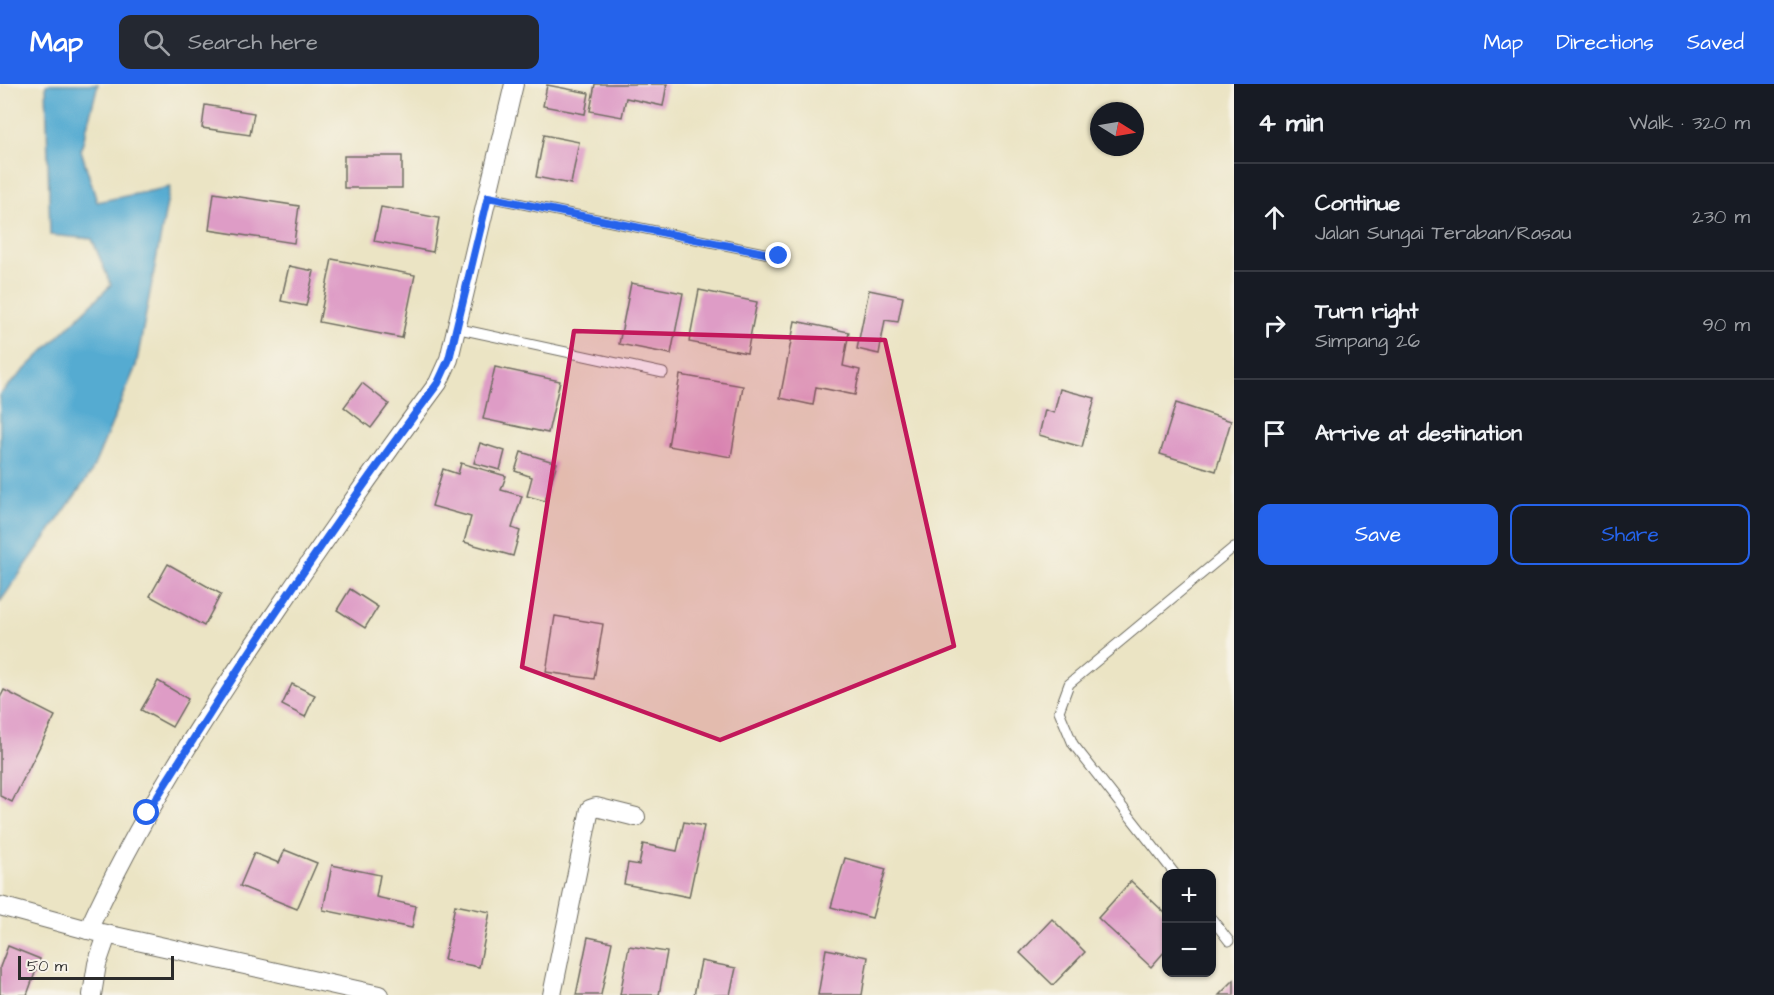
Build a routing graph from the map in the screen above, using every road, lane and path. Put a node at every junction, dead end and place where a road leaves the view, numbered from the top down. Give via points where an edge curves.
1 (514, 84) edge
2 (488, 197) junction
3 (779, 256) dead end
4 (455, 328) junction
5 (663, 373) dead end
6 (1234, 547) edge
7 (636, 817) dead end
8 (1172, 869) edge
9 (0, 906) edge
10 (1215, 923) edge
11 (88, 930) junction
12 (107, 935) junction
13 (1229, 941) dead end
14 (92, 995) edge
15 (379, 995) edge
16 (552, 995) edge

1 - 2 street
2 - 3 lane
2 - 4 street
4 - 5 lane
4 - 11 street via 449,359 438,383 223,690 147,813
6 - 8 lane via 1069,684 1059,711 1073,744
7 - 16 street via 590,809
9 - 11 street
10 - 13 lane
11 - 12 street
12 - 14 street
12 - 15 street

